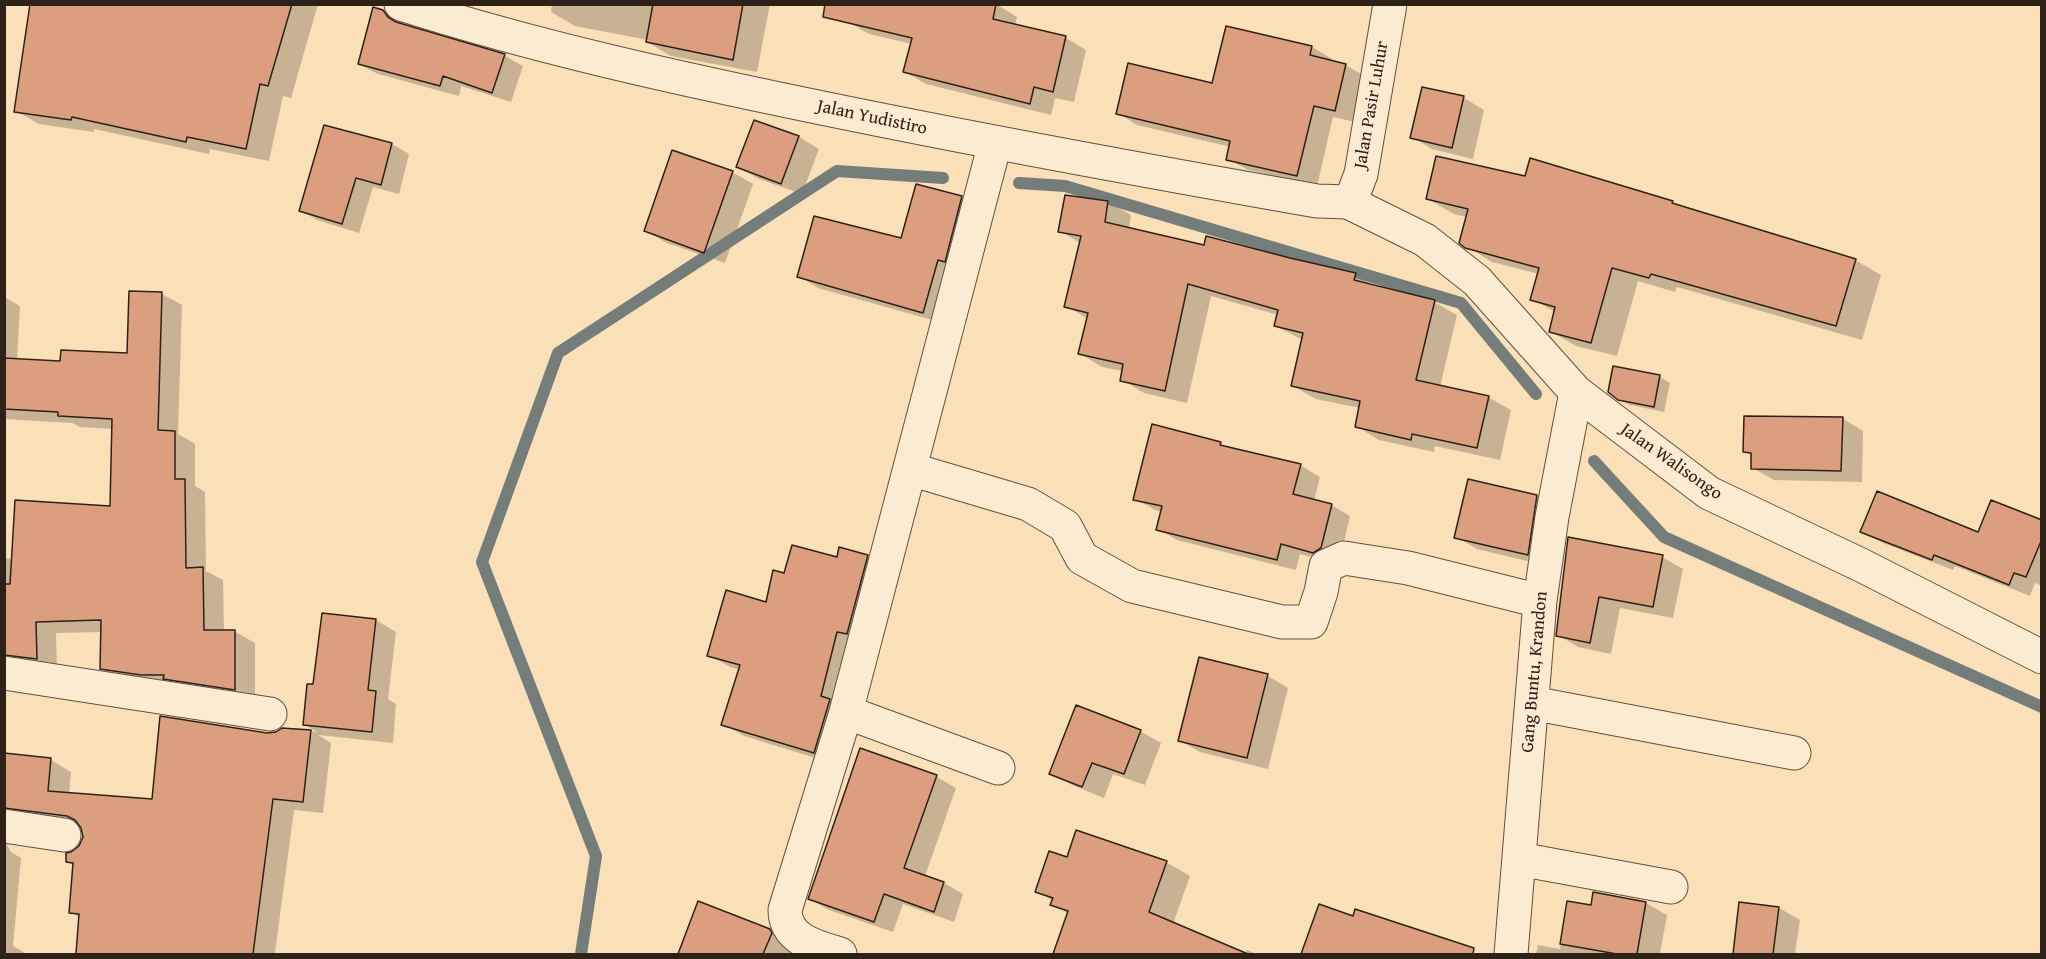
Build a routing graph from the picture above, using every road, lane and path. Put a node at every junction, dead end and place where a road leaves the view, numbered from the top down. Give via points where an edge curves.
1 (401, 4) edge
2 (1390, 4) edge
3 (995, 143) junction
4 (1348, 202) junction
5 (1576, 392) junction
6 (910, 469) junction
7 (1540, 601) junction
8 (2042, 657) edge
9 (4, 673) edge
10 (1532, 703) junction
11 (846, 712) junction
12 (270, 714) dead end
13 (1794, 753) dead end
14 (998, 768) dead end
15 (4, 826) edge
16 (64, 835) dead end
17 (1519, 859) junction
18 (1671, 887) dead end
19 (840, 954) edge
20 (1511, 954) edge

1 - 3 street, Jalan Yudistiro via 452,21 702,83
2 - 4 street, Jalan Pasir Luhur via 1361,174
3 - 4 street, Jalan Yudistiro via 1317,201
3 - 6 street
4 - 5 street, Jalan Walisongo via 1425,240 1477,281
5 - 7 street, Gang Buntu, Krandon
5 - 8 street, Jalan Walisongo via 1709,493
6 - 7 street via 1028,504 1065,526 1082,558 1132,585 1282,622 1311,622 1326,566 1344,558 1408,568
6 - 11 street
7 - 10 street, Gang Buntu, Krandon
9 - 12 street
10 - 13 street
10 - 17 street, Gang Buntu, Krandon
11 - 14 street
11 - 19 street via 785,910 787,924 796,936
15 - 16 street
17 - 18 street
17 - 20 street, Gang Buntu, Krandon

